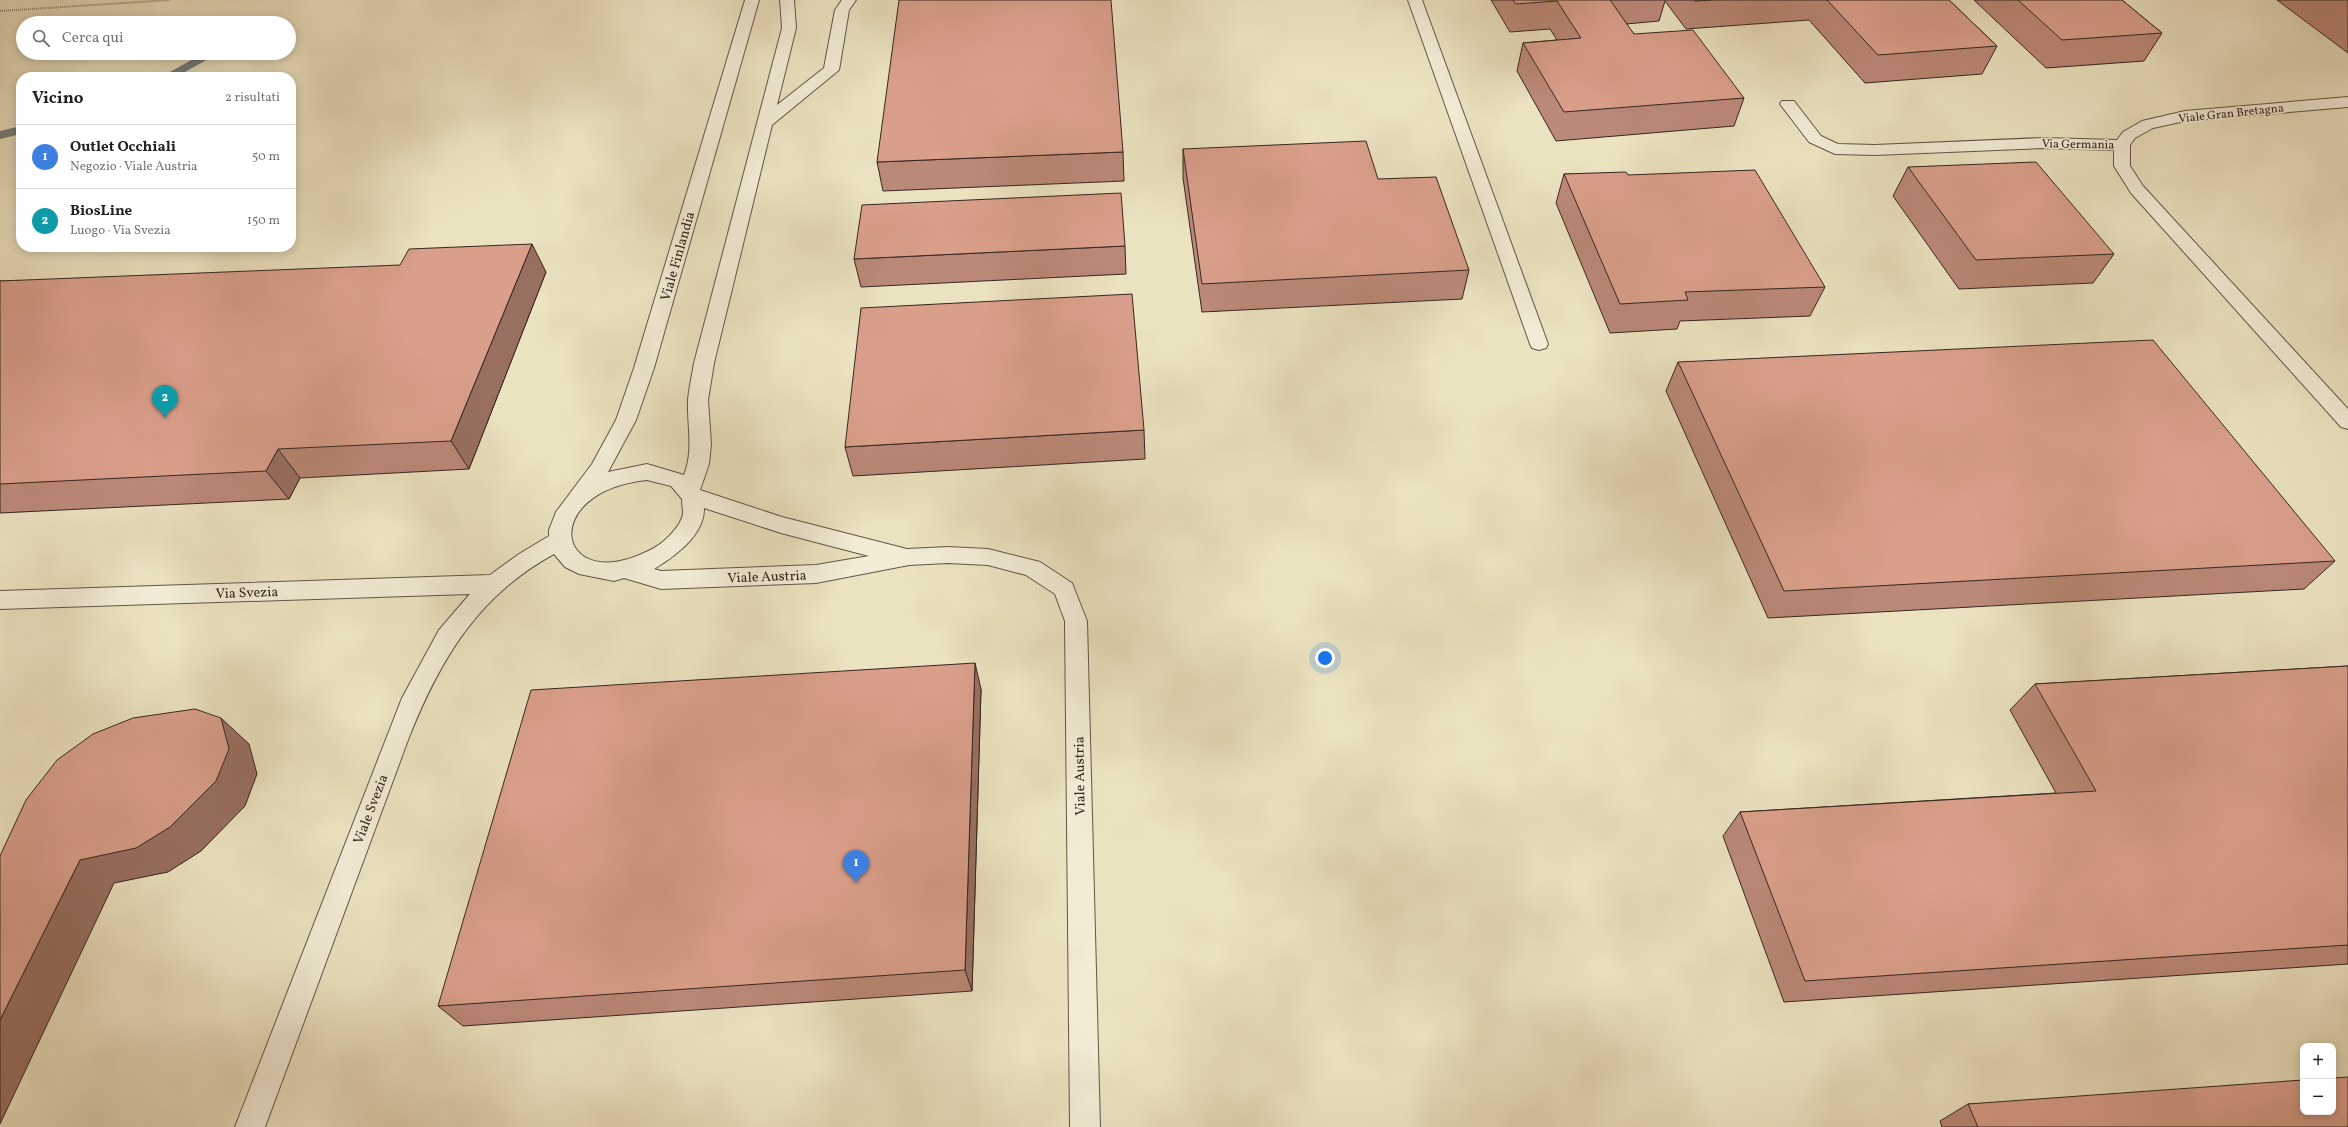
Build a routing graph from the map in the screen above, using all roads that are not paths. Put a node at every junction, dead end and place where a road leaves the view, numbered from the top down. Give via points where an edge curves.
1 (752, 0) edge
2 (787, 0) edge
3 (802, 0) edge
4 (849, 0) edge
5 (1415, 0) edge
6 (789, 28) junction
7 (2348, 102) edge
8 (1788, 104) dead end
9 (765, 123) junction
10 (2122, 145) junction
11 (1539, 344) dead end
12 (2348, 422) edge
13 (691, 493) junction
14 (576, 500) junction
15 (559, 541) junction
16 (909, 557) junction
17 (626, 570) junction
18 (494, 584) junction
19 (0, 600) edge
20 (250, 1127) edge
21 (1084, 1127) edge

1 - 14 street, Viale Finlandia via 644,368 626,420 599,468
2 - 6 street
3 - 6 street
4 - 9 street via 842,10 831,70
5 - 11 street
6 - 9 street
7 - 10 street, Viale Gran Bretagna via 2185,116 2148,124 2129,135
8 - 10 street, Via Germania via 1816,139 1835,149 1875,150 2043,143
9 - 13 street via 704,364 698,400 701,444
10 - 12 street, Via Germania via 2122,166 2136,189
13 - 14 street, Viale Finlandia via 678,481 647,472 608,479
13 - 16 street, Viale Austria via 781,525
13 - 17 street via 695,510 691,525 681,540 666,554
14 - 15 street, Viale Finlandia via 560,527
15 - 17 street via 564,552 588,569 606,572
15 - 18 street, Viale Svezia via 529,556
16 - 17 street, Viale Austria via 808,574 661,580
16 - 21 street, Viale Austria via 988,557 1032,568 1064,589 1076,621
18 - 19 street, Via Svezia
18 - 20 street, Viale Svezia via 448,636 426,670 345,872

